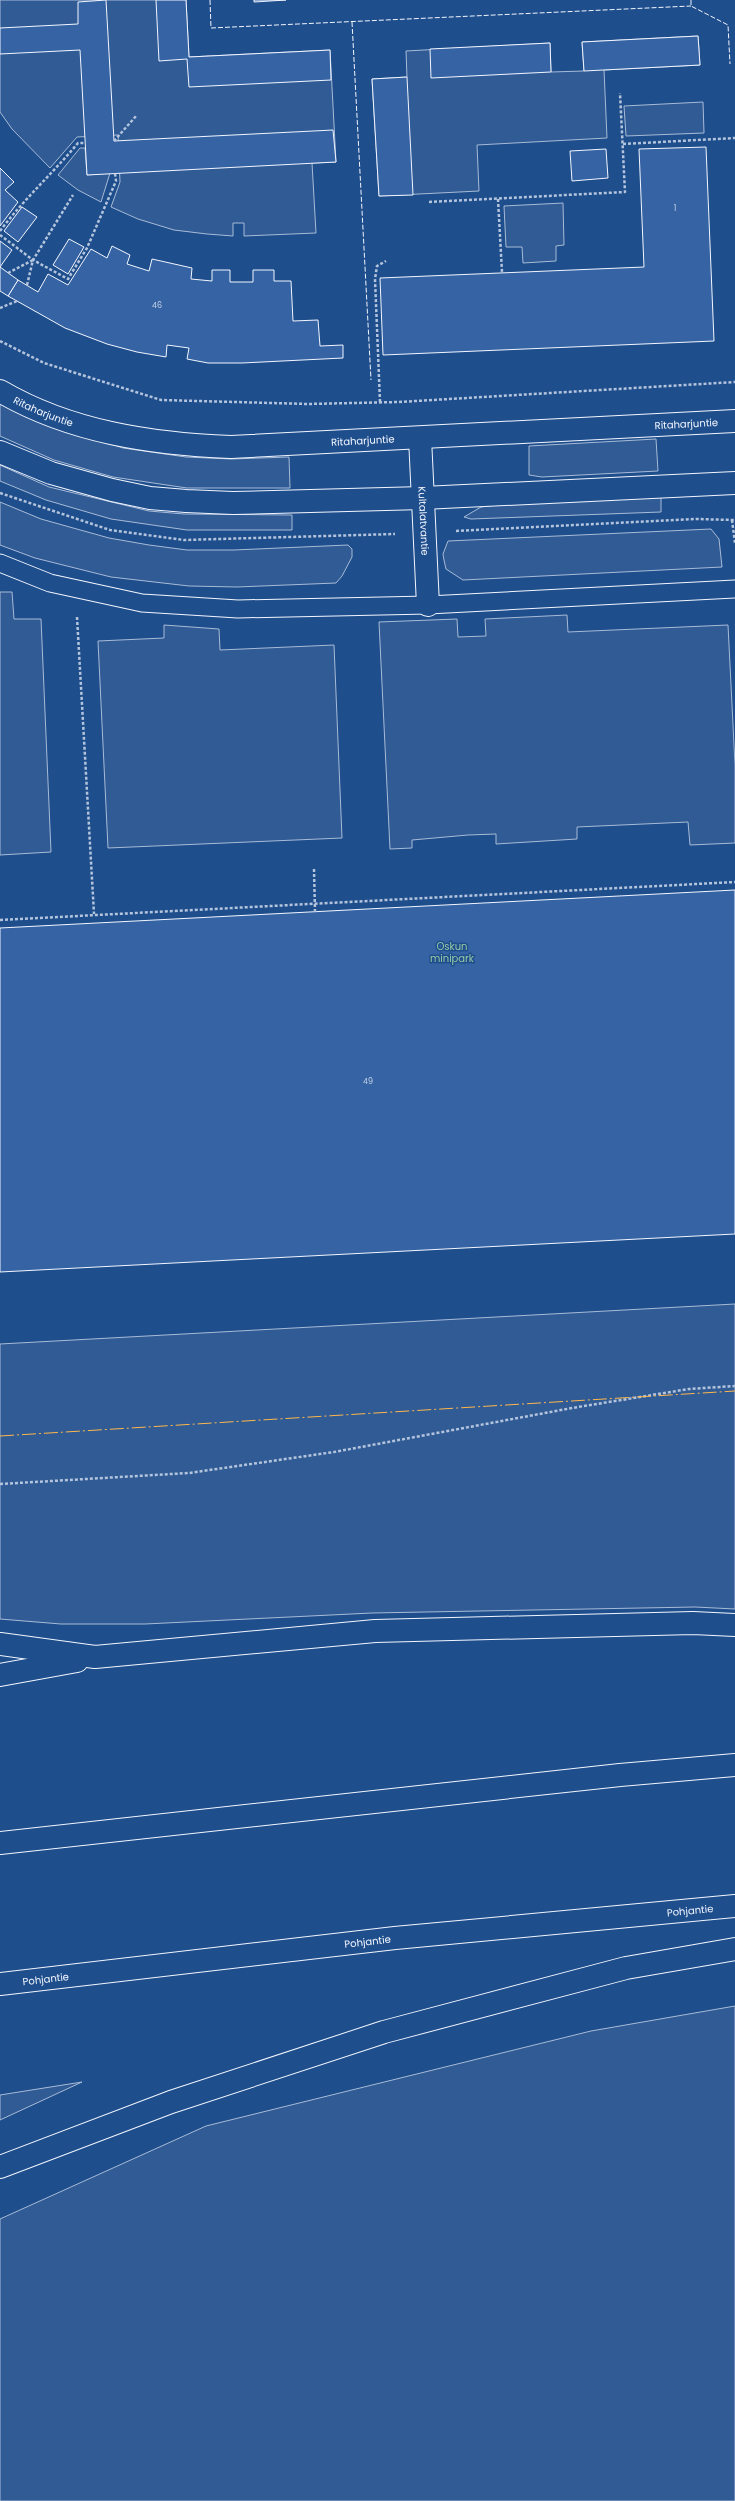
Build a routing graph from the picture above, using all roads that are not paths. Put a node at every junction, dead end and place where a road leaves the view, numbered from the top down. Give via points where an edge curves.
1 (0, 391) edge
2 (735, 421) edge
3 (420, 438) junction
4 (0, 452) edge
5 (735, 483) edge
6 (423, 498) junction
7 (0, 563) edge
8 (735, 589) edge
9 (428, 605) junction
10 (735, 1625) edge
11 (0, 1644) edge
12 (95, 1657) junction
13 (0, 1675) edge
14 (735, 1765) edge
15 (0, 1844) edge
16 (735, 1906) edge
17 (735, 1949) edge
18 (0, 1984) edge
19 (0, 2167) edge

1 - 3 main road, Ritaharjuntie via 34,408 73,422 126,438 154,442 231,447
2 - 3 main road, Ritaharjuntie
3 - 6 main road, Kultalatvantie
4 - 6 main road via 51,473 150,498 233,503
5 - 6 main road
6 - 9 main road, Kultalatvantie
7 - 9 lane via 50,583 142,603 238,608
8 - 9 lane
10 - 12 main road via 694,1623 375,1631
11 - 12 main road
12 - 13 main road
14 - 15 main road via 620,1775
16 - 18 main road, Pohjantie via 395,1938
17 - 19 main road via 626,1968 384,2032 172,2102

